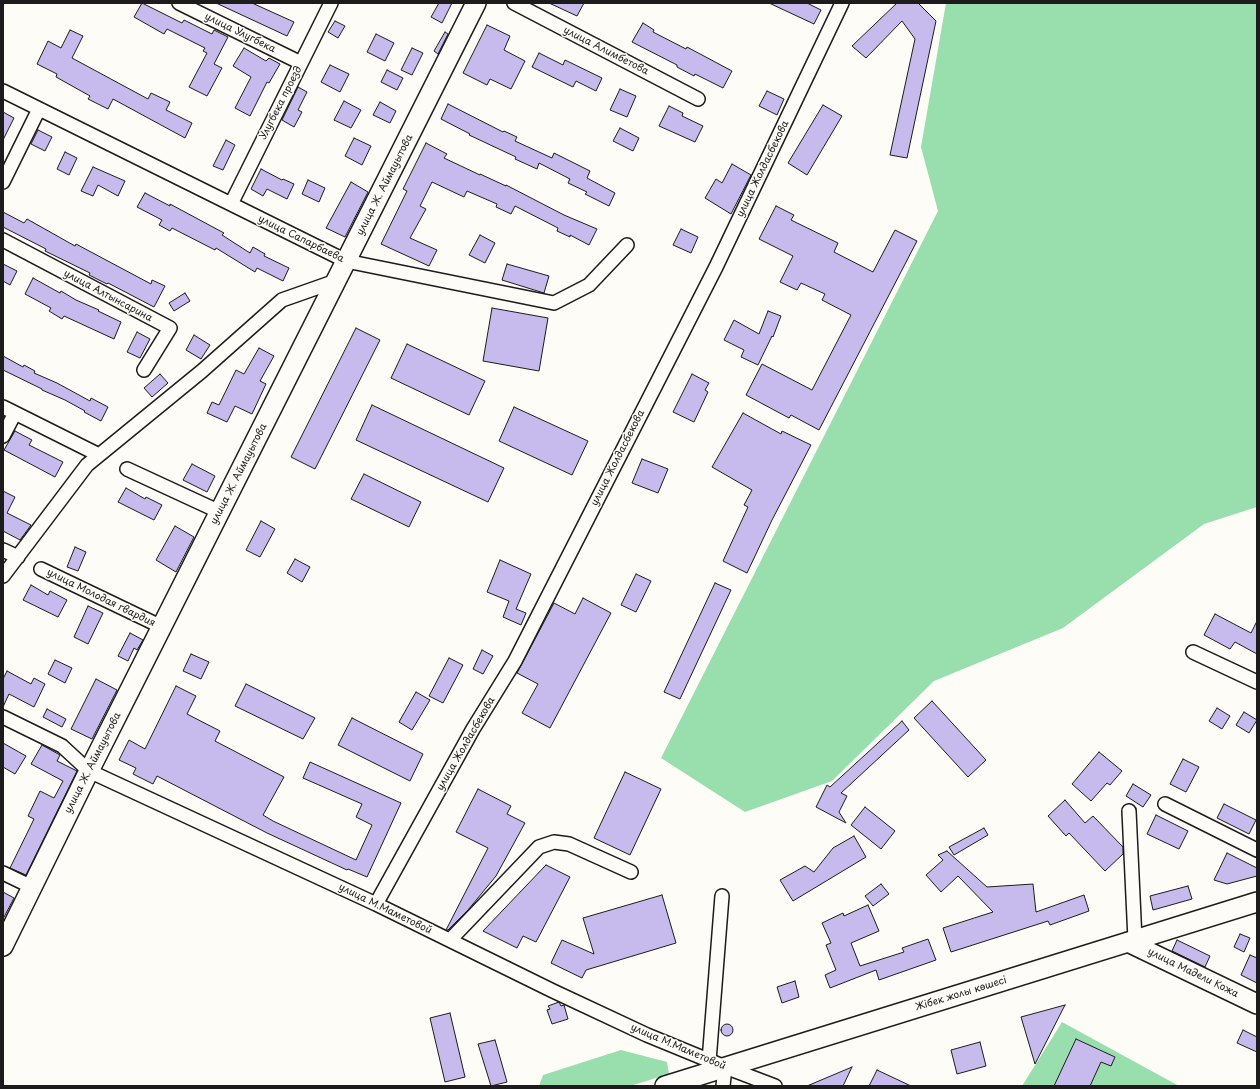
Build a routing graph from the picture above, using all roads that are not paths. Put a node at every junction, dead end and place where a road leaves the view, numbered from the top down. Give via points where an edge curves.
1 (179, 3) edge
2 (331, 3) edge
3 (476, 3) edge
4 (514, 3) edge
5 (842, 3) edge
6 (301, 63) junction
7 (3, 91) edge
8 (698, 98) dead end
9 (39, 109) junction
10 (3, 182) edge
11 (231, 204) junction
12 (3, 240) edge
13 (627, 245) dead end
14 (346, 261) junction
15 (336, 281) junction
16 (144, 370) dead end
17 (3, 407) edge
18 (15, 413) junction
19 (3, 436) edge
20 (99, 455) junction
21 (127, 469) dead end
22 (220, 512) junction
23 (3, 550) edge
24 (18, 557) junction
25 (41, 569) dead end
26 (3, 576) edge
27 (162, 627) junction
28 (1193, 652) dead end
29 (1257, 682) edge
30 (3, 717) edge
31 (89, 771) junction
32 (1165, 804) dead end
33 (1129, 811) dead end
34 (1257, 850) edge
35 (631, 872) dead end
36 (3, 873) edge
37 (32, 887) junction
38 (722, 896) dead end
39 (1257, 902) edge
40 (376, 904) junction
41 (450, 940) junction
42 (1132, 941) junction
43 (3, 946) edge
44 (1257, 1004) edge
45 (717, 1064) junction
46 (665, 1086) edge
47 (723, 1086) edge
48 (775, 1086) edge

1 - 6 street, улица Улугбека
2 - 6 street, Улугбека проезд
3 - 14 street, улица Ж. Аймауытова
4 - 8 street, улица Алимбетова
5 - 40 street, улица Жолдасбекова via 716,267 515,661 473,729
6 - 11 street, Улугбека проезд
7 - 9 street, улица Сапарбаева
9 - 10 street
9 - 11 street, улица Сапарбаева
11 - 14 street, улица Сапарбаева
12 - 16 street, улица Алтынсарина via 170,328
13 - 14 street, улица Сапарбаева via 589,285 554,303
14 - 15 street, улица Ж. Аймауытова
15 - 20 street via 282,300 202,371
15 - 22 street, улица Ж. Аймауытова
17 - 18 street
18 - 19 street
18 - 20 street
20 - 24 street via 87,465
21 - 22 street
22 - 27 street, улица Ж. Аймауытова
23 - 24 street
24 - 26 street
25 - 27 street, улица Молодая гвардия
27 - 31 street, улица Ж. Аймауытова
28 - 29 street
30 - 31 street, улица М.Маметовой via 62,746
31 - 37 street, улица Ж. Аймауытова
31 - 40 street, улица М.Маметовой
32 - 34 street
33 - 42 street
35 - 41 street via 569,844 554,842 539,847
36 - 37 street
37 - 43 street, улица Ж. Аймауытова
38 - 45 street
39 - 42 street, Жібек жолы көшесі
40 - 41 street, улица М.Маметовой
41 - 45 street, улица М.Маметовой via 647,1035
42 - 44 street, улица Мадели Кожа
42 - 45 street, Жібек жолы көшесі
45 - 46 street, Жібек жолы көшесі
45 - 47 street
45 - 48 street, улица М.Маметовой

